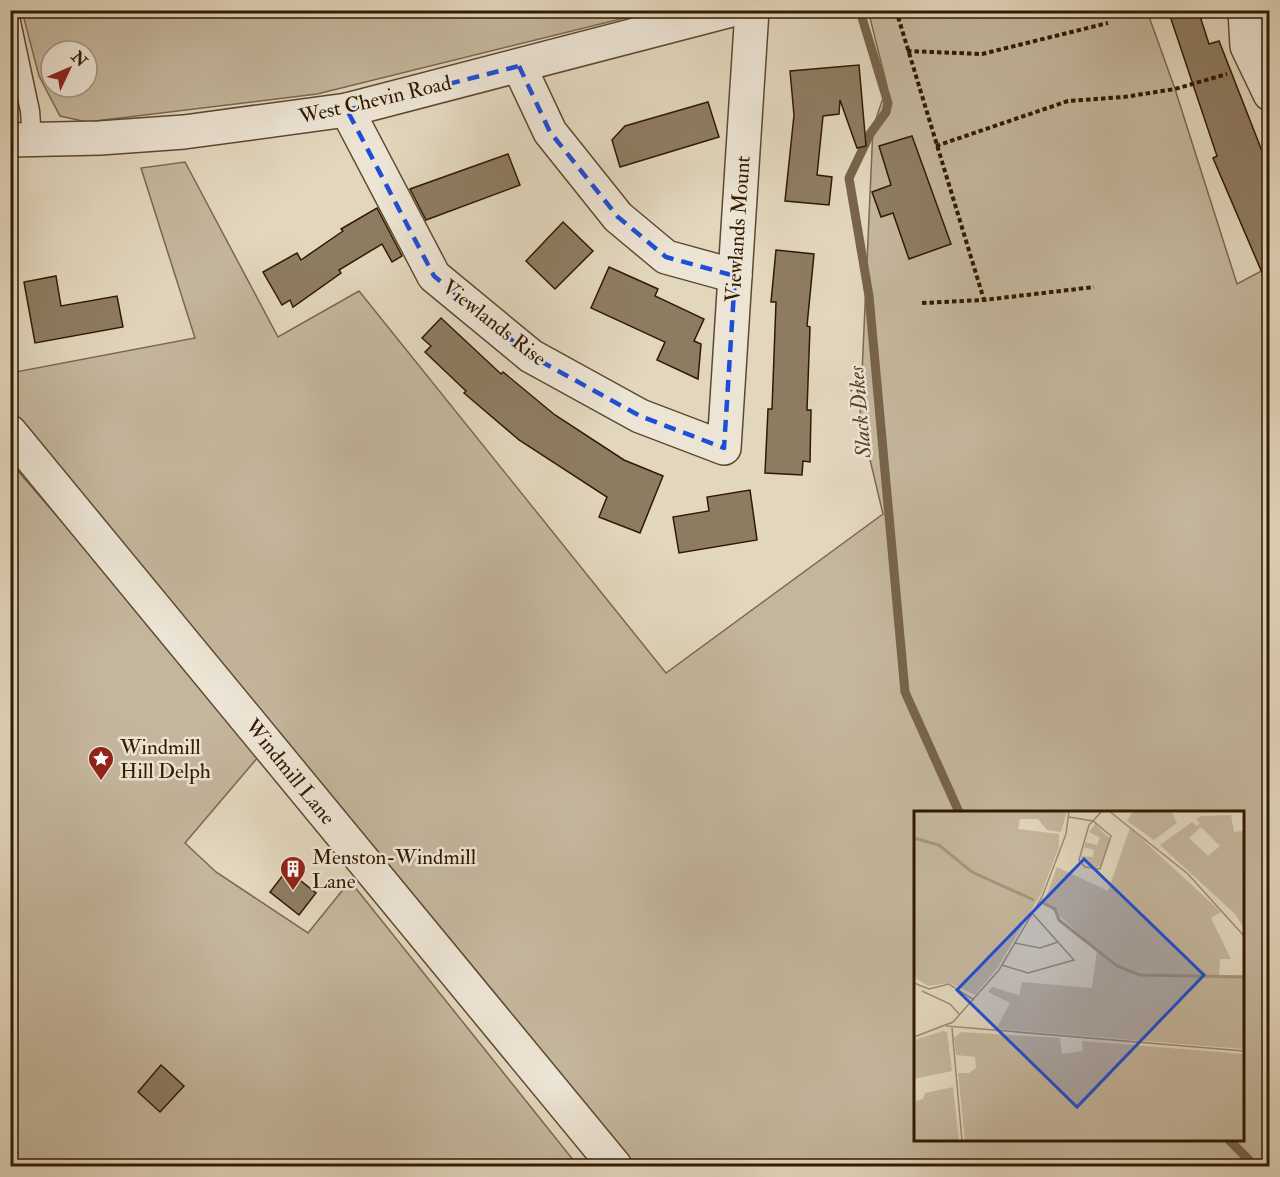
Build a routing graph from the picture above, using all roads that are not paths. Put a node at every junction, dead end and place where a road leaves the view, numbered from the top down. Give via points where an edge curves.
1 (731, 10) edge
2 (752, 10) edge
3 (1245, 10) edge
4 (10, 17) edge
5 (519, 66) junction
6 (1263, 80) edge
7 (347, 110) junction
8 (21, 139) edge
9 (735, 276) junction
10 (10, 432) edge
11 (724, 448) joint
12 (615, 1167) edge

1 - 5 street, West Chevin Road
2 - 9 street, Viewlands Mount
3 - 6 street via 1247,46
4 - 8 lane via 30,111
5 - 7 street, West Chevin Road
5 - 9 street via 550,132 618,216 666,256
7 - 8 street, West Chevin Road via 184,132
7 - 11 street, Viewlands Rise via 435,276 531,356 640,416
9 - 11 street, Viewlands Mount
10 - 12 street, Windmill Lane

